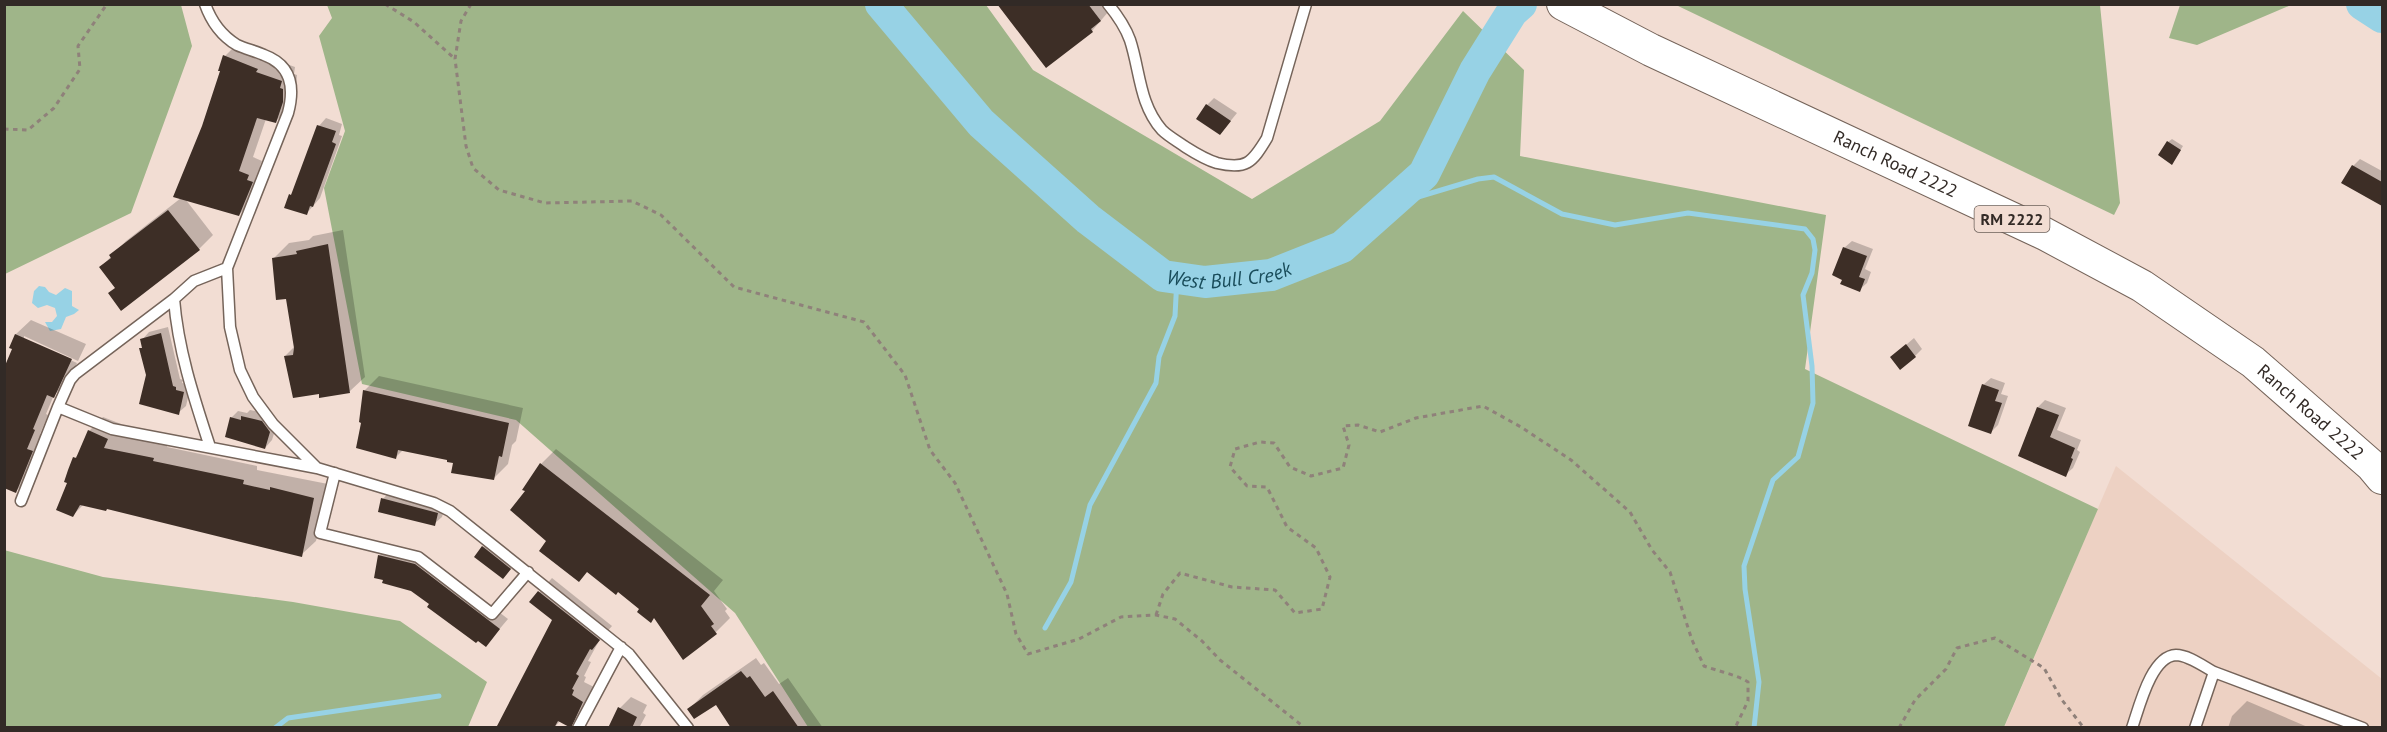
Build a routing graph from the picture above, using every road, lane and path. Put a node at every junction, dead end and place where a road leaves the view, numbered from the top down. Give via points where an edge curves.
1 (107, 4) edge
2 (205, 4) edge
3 (385, 4) edge
4 (471, 4) edge
5 (1108, 4) edge
6 (1306, 4) edge
7 (1563, 4) edge
8 (455, 59) junction
9 (4, 129) edge
10 (226, 268) junction
11 (174, 299) junction
12 (58, 407) junction
13 (210, 447) junction
14 (317, 468) junction
15 (335, 473) junction
16 (2382, 478) edge
17 (21, 501) dead end
18 (528, 572) junction
19 (1156, 615) junction
20 (621, 647) junction
21 (2214, 672) junction
22 (578, 728) edge
23 (688, 728) edge
24 (1305, 728) edge
25 (1735, 728) edge
26 (1899, 728) edge
27 (2084, 728) edge
28 (2132, 728) edge
29 (2195, 728) edge
30 (2363, 728) edge

1 - 9 path via 78,46 80,69 54,108 28,130
2 - 10 lane via 228,38 283,65 292,92 288,113
3 - 8 path via 414,22
4 - 8 path via 461,21
5 - 6 lane via 1130,39 1143,96 1163,131 1204,159 1232,167 1245,165 1267,138
7 - 16 main road, Ranch Road 2222 / RM 2222 via 1600,26 2045,234 2142,286 2253,362
8 - 19 path via 466,146 473,168 500,190 545,203 632,201 661,215 734,287 864,322 905,375 930,450 955,483 1006,594 1016,634 1028,654 1079,639 1121,617
10 - 11 lane via 194,281
10 - 14 lane via 230,327 253,398
11 - 12 lane via 75,374
11 - 13 lane via 189,382
12 - 13 lane via 112,429
12 - 17 lane
13 - 14 lane
14 - 15 lane
15 - 18 lane via 443,506
15 - 18 lane via 320,533 418,557 492,614
18 - 20 lane
19 - 24 path via 1175,619
19 - 25 path via 1163,594 1180,573 1232,587 1275,590 1295,613 1322,609 1330,577 1316,548 1287,527 1267,487 1247,486 1230,467 1235,449 1274,442 1290,467 1311,476 1343,468 1349,445 1343,426 1358,425 1380,432 1416,418 1483,406 1570,460 1630,512 1670,573 1704,666 1748,681 1748,701
20 - 22 lane
20 - 23 lane via 639,664
21 - 28 lane via 2184,656 2165,659 2151,676
21 - 29 lane
21 - 30 lane
26 - 27 path via 1915,700 1946,669 1957,648 1995,638 2044,669

